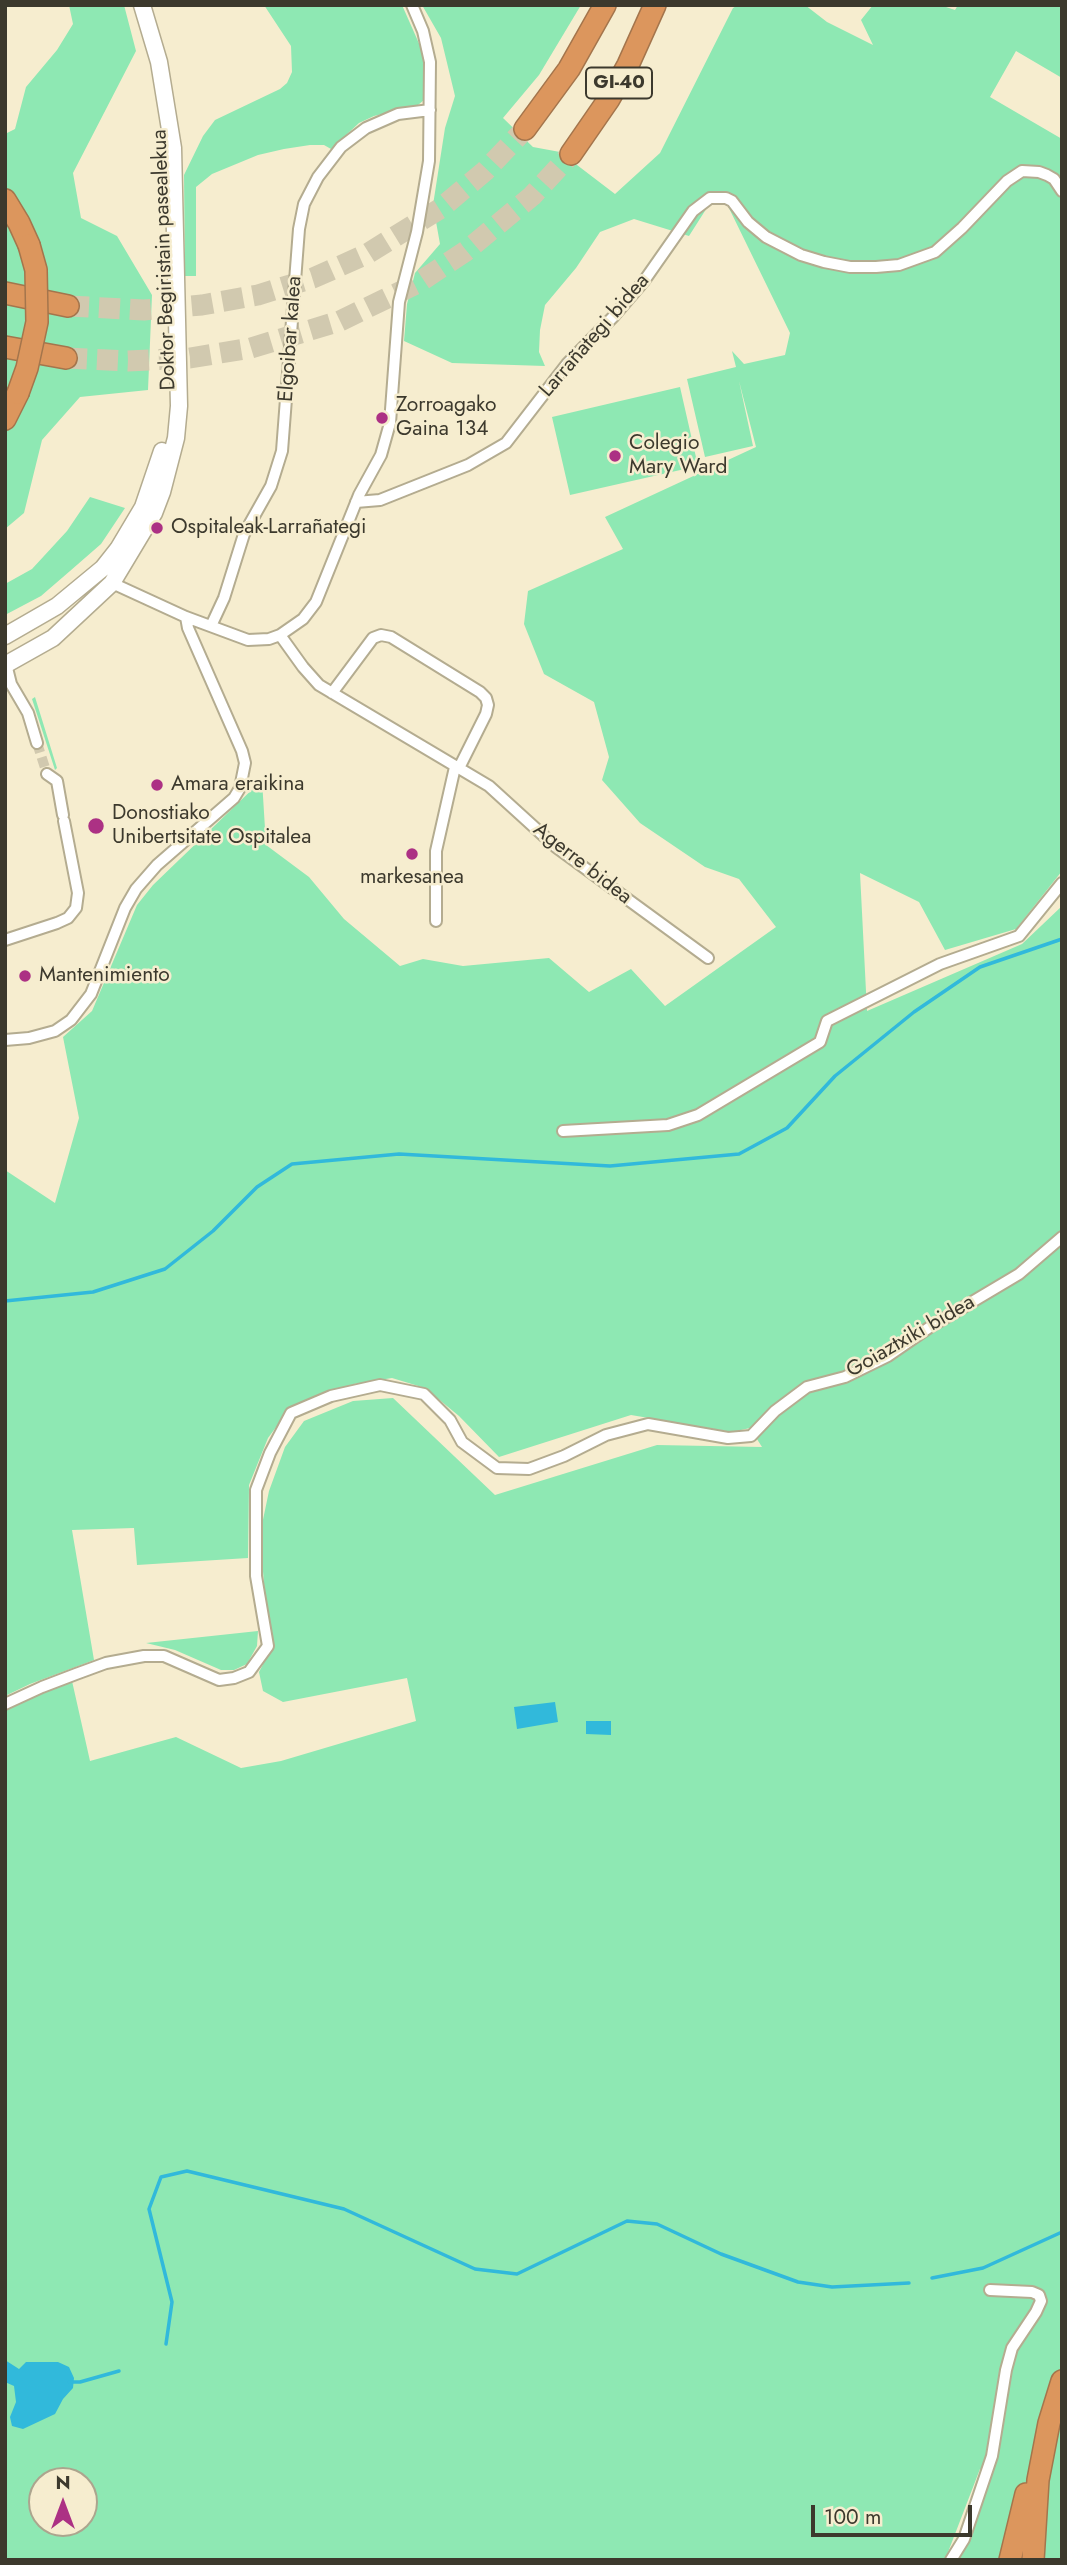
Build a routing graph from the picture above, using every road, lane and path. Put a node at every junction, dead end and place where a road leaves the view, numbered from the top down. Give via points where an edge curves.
1 (132, 5) edge
2 (142, 5) edge
3 (412, 5) edge
4 (605, 5) edge
5 (655, 5) edge
6 (429, 110) junction
7 (525, 129) tunnel mouth
8 (571, 154) tunnel mouth
9 (1062, 191) edge
10 (5, 200) edge
11 (5, 293) edge
12 (68, 306) tunnel mouth
13 (5, 347) edge
14 (66, 358) tunnel mouth
15 (5, 419) edge
16 (356, 502) junction
17 (133, 526) junction
18 (111, 583) junction
19 (82, 587) junction
20 (67, 599) junction
21 (186, 617) junction
22 (68, 625) junction
23 (211, 626) junction
24 (8, 635) edge
25 (279, 635) junction
26 (6, 664) edge
27 (332, 693) junction
28 (37, 743) tunnel mouth
29 (457, 767) junction
30 (47, 774) tunnel mouth
31 (1062, 883) edge
32 (436, 921) dead end
33 (5, 940) edge
34 (708, 958) dead end
35 (5, 1040) edge
36 (563, 1131) dead end
37 (1062, 1237) edge
38 (5, 1704) edge
39 (990, 2290) dead end
40 (1062, 2381) edge
41 (1049, 2423) junction
42 (951, 2560) edge
43 (1010, 2560) edge
44 (1033, 2560) edge

1 - 17 main road, Doktor Begiristain pasealekua via 151,65 164,150 169,405 156,474
2 - 18 main road via 159,62 173,148 179,406 162,492 142,536
3 - 6 street via 428,47
4 - 7 highway, GI-40 via 569,69
5 - 8 highway, GI-40 via 628,65
6 - 16 street via 427,177 399,302 390,423 381,455
6 - 23 street, Elgoibar kalea via 398,114 341,146 304,204 282,451 271,486 244,534
9 - 16 street, Larrañategi bidea via 1047,175 1022,171 934,252 899,265 876,267 850,267 801,255 760,233 732,201 710,198 693,211 644,281 567,364 506,443 468,465 380,500
10 - 15 highway, bridge via 29,245 36,270 37,322 27,368
11 - 12 highway
13 - 14 highway
16 - 25 street via 316,602 303,619
17 - 18 main road via 111,572
17 - 19 main road via 103,568
18 - 19 main road
18 - 21 street
18 - 22 main road
19 - 20 main road
20 - 22 main road via 78,596 84,602
20 - 24 main road
21 - 23 street
21 - 35 street via 242,751 240,788 136,889 91,994 71,1020 55,1031
22 - 26 main road
23 - 25 street via 248,640
24 - 26 main road
25 - 27 street, Agerre bidea via 319,685
26 - 28 street via 10,684 28,713
27 - 29 street, Agerre bidea
27 - 29 street via 373,638 391,637 486,698 486,714
29 - 32 street via 436,851
29 - 34 street, Agerre bidea via 489,786 556,847
30 - 33 street via 57,781 78,893 76,908 57,923
31 - 36 street via 1019,936 940,964 827,1021 820,1042 698,1115 668,1125
37 - 38 street, Goiaztxiki bidea via 1019,1275 888,1356 845,1377 807,1387 751,1436 728,1438 648,1424 606,1435 528,1469 496,1468 462,1442 450,1420 424,1394 380,1385 331,1396 291,1413 256,1490 256,1576 268,1646 252,1669 219,1680 164,1656 144,1656 106,1663
39 - 42 street via 1032,2292 1041,2301 1012,2348 992,2456 964,2539
40 - 41 highway
41 - 43 highway via 1039,2437
41 - 44 highway via 1038,2480

